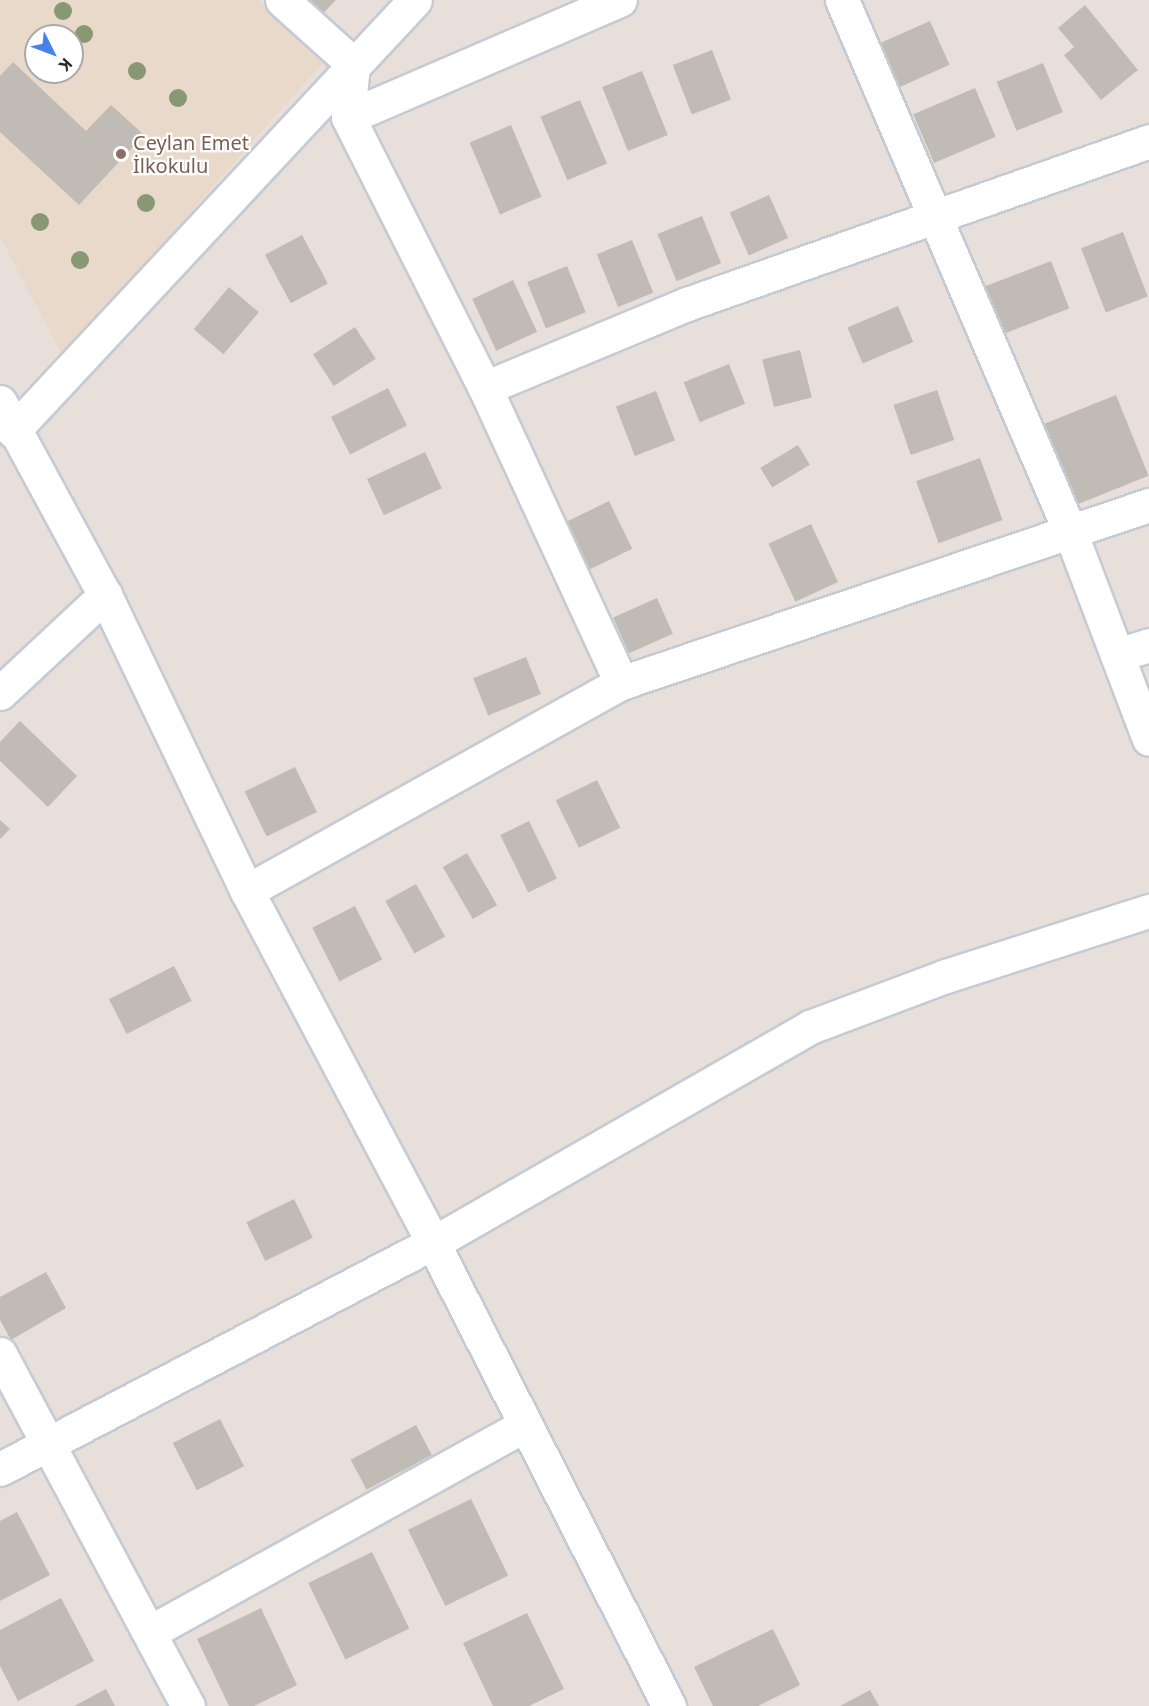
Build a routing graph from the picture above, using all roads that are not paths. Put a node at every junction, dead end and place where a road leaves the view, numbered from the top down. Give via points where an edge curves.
1 (282, 0) edge
2 (414, 0) edge
3 (620, 0) edge
4 (842, 0) edge
5 (353, 64) junction
6 (348, 117) junction
7 (1149, 141) edge
8 (934, 216) junction
9 (485, 388) junction
10 (6, 416) edge
11 (1149, 505) edge
12 (1071, 534) junction
13 (105, 595) junction
14 (1149, 645) edge
15 (1117, 654) junction
16 (621, 683) junction
17 (0, 693) edge
18 (1149, 739) edge
19 (247, 891) junction
20 (1149, 911) edge
21 (433, 1243) junction
22 (0, 1354) edge
23 (523, 1426) junction
24 (49, 1444) junction
25 (0, 1469) edge
26 (150, 1632) junction
27 (188, 1706) edge
28 (669, 1706) edge

1 - 5 street
2 - 5 street
3 - 6 street
4 - 8 street
5 - 6 street
5 - 10 street
6 - 9 street
7 - 8 street
8 - 9 street via 687,304
8 - 12 street
9 - 16 street
10 - 13 street
11 - 12 street
12 - 15 street
12 - 16 street
13 - 17 street
13 - 19 street
14 - 15 street
15 - 18 street
16 - 19 street
19 - 21 street
20 - 21 street via 946,976 810,1027
21 - 23 street
21 - 24 street
22 - 24 street
23 - 26 street
23 - 28 street
24 - 25 street
24 - 26 street
26 - 27 street

